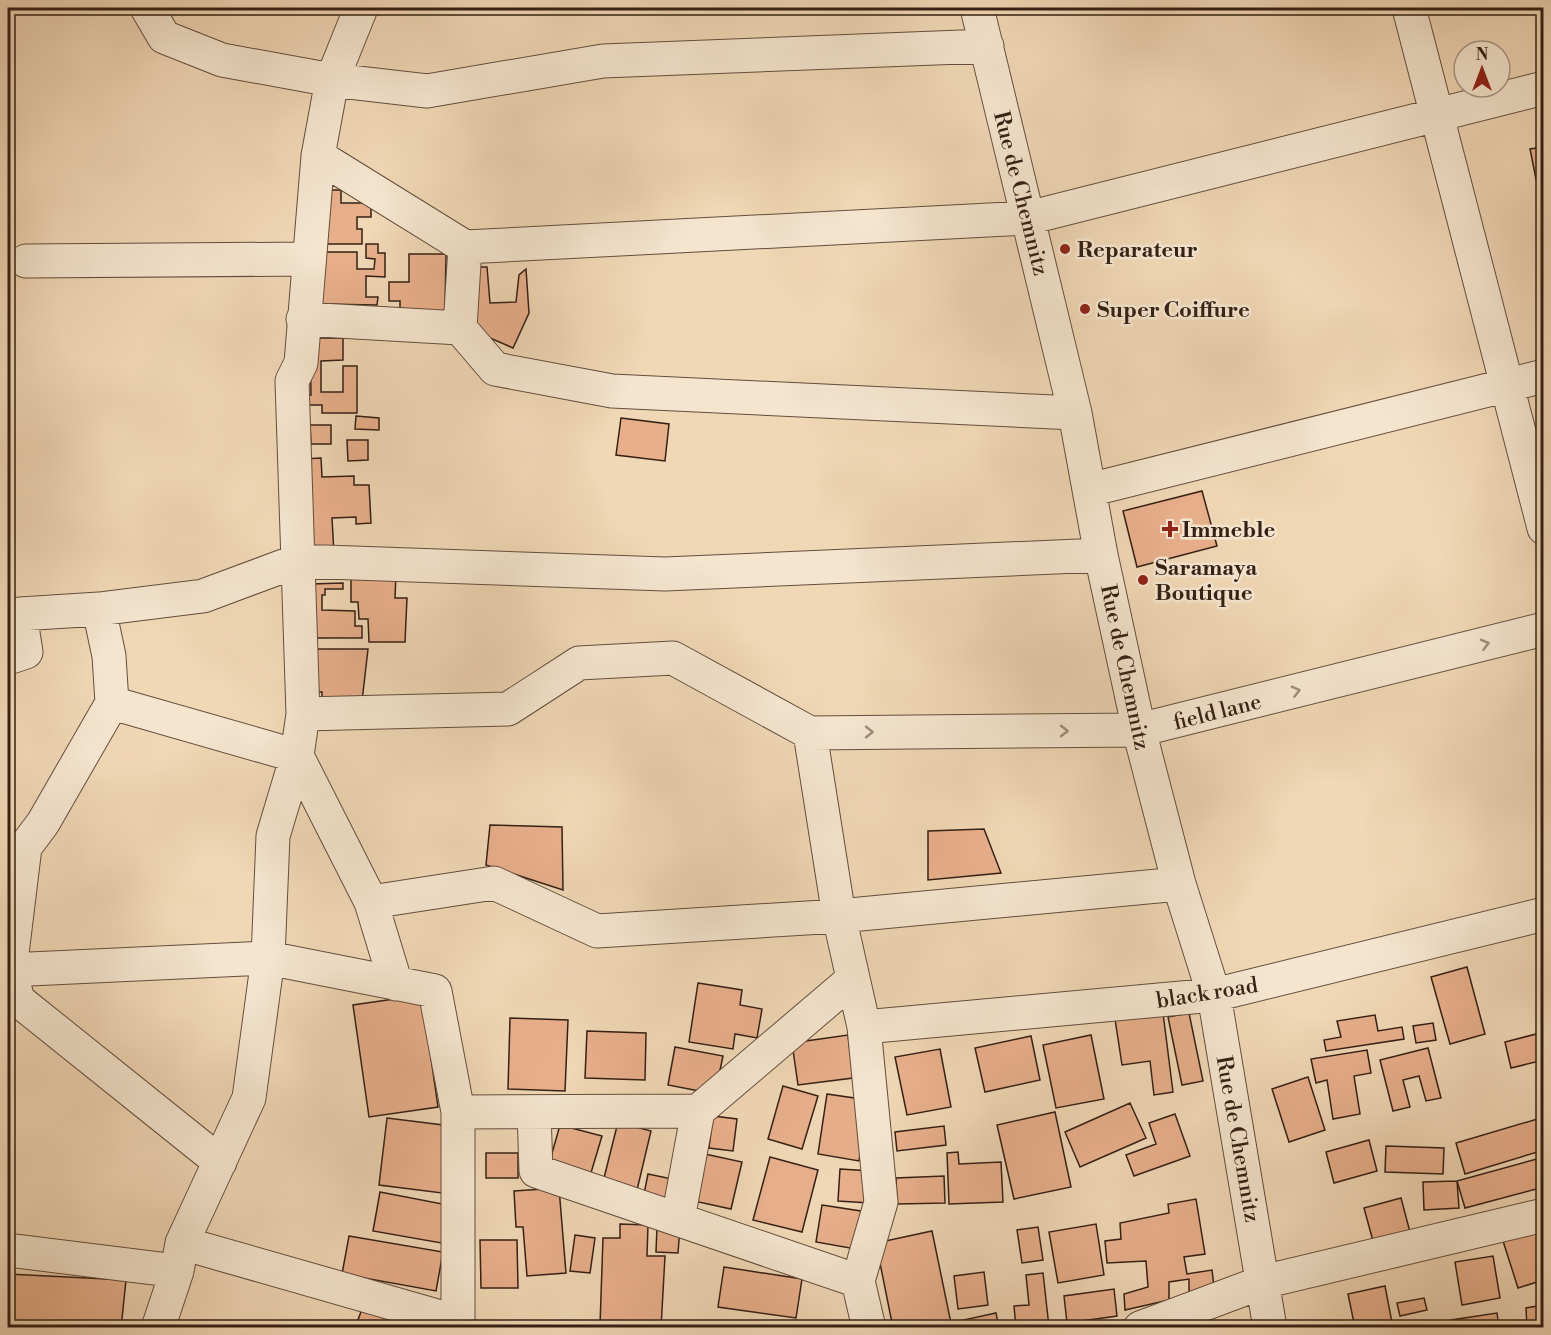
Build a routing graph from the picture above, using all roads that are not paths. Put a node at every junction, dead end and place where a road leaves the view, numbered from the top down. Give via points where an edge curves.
1 (147, 8) edge
2 (362, 8) edge
3 (977, 8) edge
4 (1409, 8) edge
5 (987, 46) junction
6 (332, 80) junction
7 (1544, 88) edge
8 (1437, 115) junction
9 (318, 156) junction
10 (1028, 218) junction
11 (465, 247) junction
12 (309, 259) junction
13 (26, 261) dead end
14 (303, 319) junction
15 (460, 328) junction
16 (1544, 376) edge
17 (1507, 385) junction
18 (1075, 413) junction
19 (1089, 490) junction
20 (1544, 528) edge
21 (1101, 555) junction
22 (297, 561) junction
23 (99, 609) junction
24 (1544, 629) edge
25 (8, 658) edge
26 (112, 703) junction
27 (303, 714) junction
28 (1139, 730) junction
29 (810, 733) junction
30 (297, 756) junction
31 (1179, 884) junction
32 (13, 887) edge
33 (371, 902) junction
34 (1544, 914) edge
35 (839, 916) junction
36 (268, 958) junction
37 (9, 970) edge
38 (853, 979) junction
39 (396, 984) junction
40 (1215, 995) junction
41 (864, 1027) junction
42 (698, 1111) junction
43 (458, 1112) junction
44 (534, 1112) junction
45 (220, 1162) junction
46 (1544, 1215) edge
47 (678, 1219) junction
48 (8, 1250) edge
49 (179, 1257) junction
50 (858, 1281) junction
51 (1263, 1282) junction
52 (458, 1325) edge
53 (158, 1328) edge
54 (869, 1328) edge
55 (1140, 1328) edge
56 (1270, 1328) edge

1 - 6 street via 164,37 222,60
2 - 6 street
3 - 5 street, Rue de Chemnitz
4 - 8 street
5 - 6 street via 603,61 428,91
5 - 10 street, Rue de Chemnitz
6 - 9 street
7 - 8 street
8 - 10 street
8 - 17 street
9 - 11 street
9 - 12 street
10 - 11 street
10 - 18 street, Rue de Chemnitz
11 - 15 street
12 - 13 street
12 - 14 street
14 - 15 street
14 - 22 street via 301,363 291,381
15 - 18 street via 495,369 612,391
16 - 17 street
17 - 19 street
17 - 20 street
18 - 19 street, Rue de Chemnitz
19 - 21 street, Rue de Chemnitz
21 - 22 street via 664,574
21 - 28 street, Rue de Chemnitz
22 - 23 street via 203,596
22 - 27 street
23 - 25 street via 20,614 26,652
23 - 26 street via 109,656
28 -> 24 street, field lane
26 - 30 street
26 - 32 street via 25,847
27 - 29 street via 508,709 579,663 673,658
27 - 30 street
29 -> 28 street, field lane
28 - 31 street, Rue de Chemnitz
29 - 35 street
30 - 33 street
30 - 36 street via 273,836
31 - 35 street
31 - 40 street, Rue de Chemnitz
32 - 37 street
33 - 35 street via 494,883 597,931
33 - 39 street
34 - 40 street, black road
35 - 38 street
36 - 37 street
36 - 39 street
36 - 45 street via 249,1098
37 - 45 street via 18,1000
38 - 41 street
38 - 42 street
39 - 43 street via 435,991
40 - 41 street, black road
40 - 51 street, Rue de Chemnitz
41 - 50 street via 881,1202
42 - 44 street
42 - 47 street
43 - 44 street
43 - 52 street
44 - 47 street via 536,1172
45 - 49 street
46 - 51 street
47 - 50 street
48 - 49 street
49 - 52 street
49 - 53 street
50 - 54 street
51 - 55 street
51 - 56 street, Rue de Chemnitz

